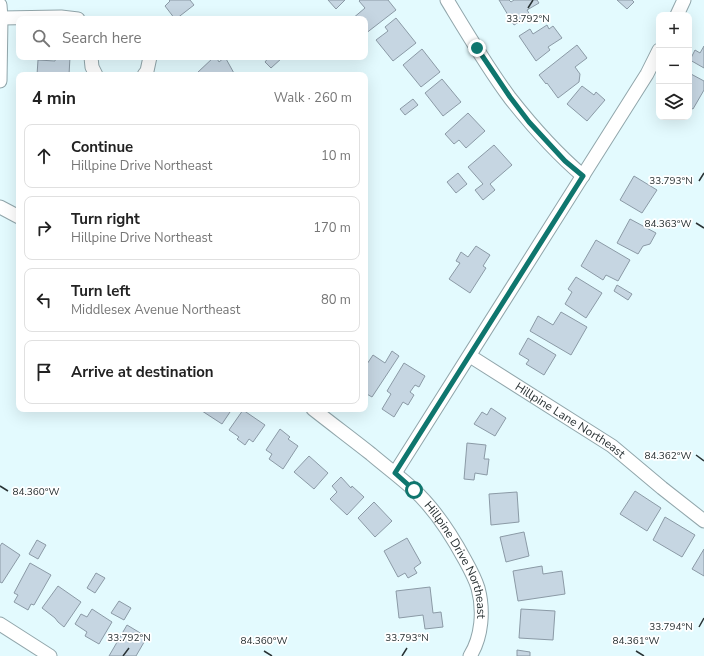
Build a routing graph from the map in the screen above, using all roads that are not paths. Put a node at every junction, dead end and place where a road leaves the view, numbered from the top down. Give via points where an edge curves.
1 (447, 0) edge
2 (684, 0) edge
3 (0, 5) edge
4 (678, 12) edge
5 (1, 18) junction
6 (16, 18) edge
7 (656, 56) edge
8 (91, 60) edge
9 (149, 60) edge
10 (94, 72) edge
11 (146, 72) edge
12 (0, 81) edge
13 (583, 176) junction
14 (0, 207) edge
15 (16, 215) edge
16 (470, 356) junction
17 (317, 412) edge
18 (395, 473) junction
19 (704, 520) edge
20 (1, 626) edge
21 (50, 656) edge
22 (470, 656) edge

1 - 13 street via 492,71 529,122 565,161
2 - 4 street
3 - 5 street
5 - 6 street
5 - 12 street
7 - 13 street
8 - 10 street
9 - 11 street
13 - 16 street
14 - 15 street
16 - 18 street
16 - 19 street, Hillpine Lane Northeast via 612,446
17 - 18 street, Hillpine Drive Northeast
18 - 22 street, Hillpine Drive Northeast via 425,501 445,526 473,574 481,607 478,639
20 - 21 street

